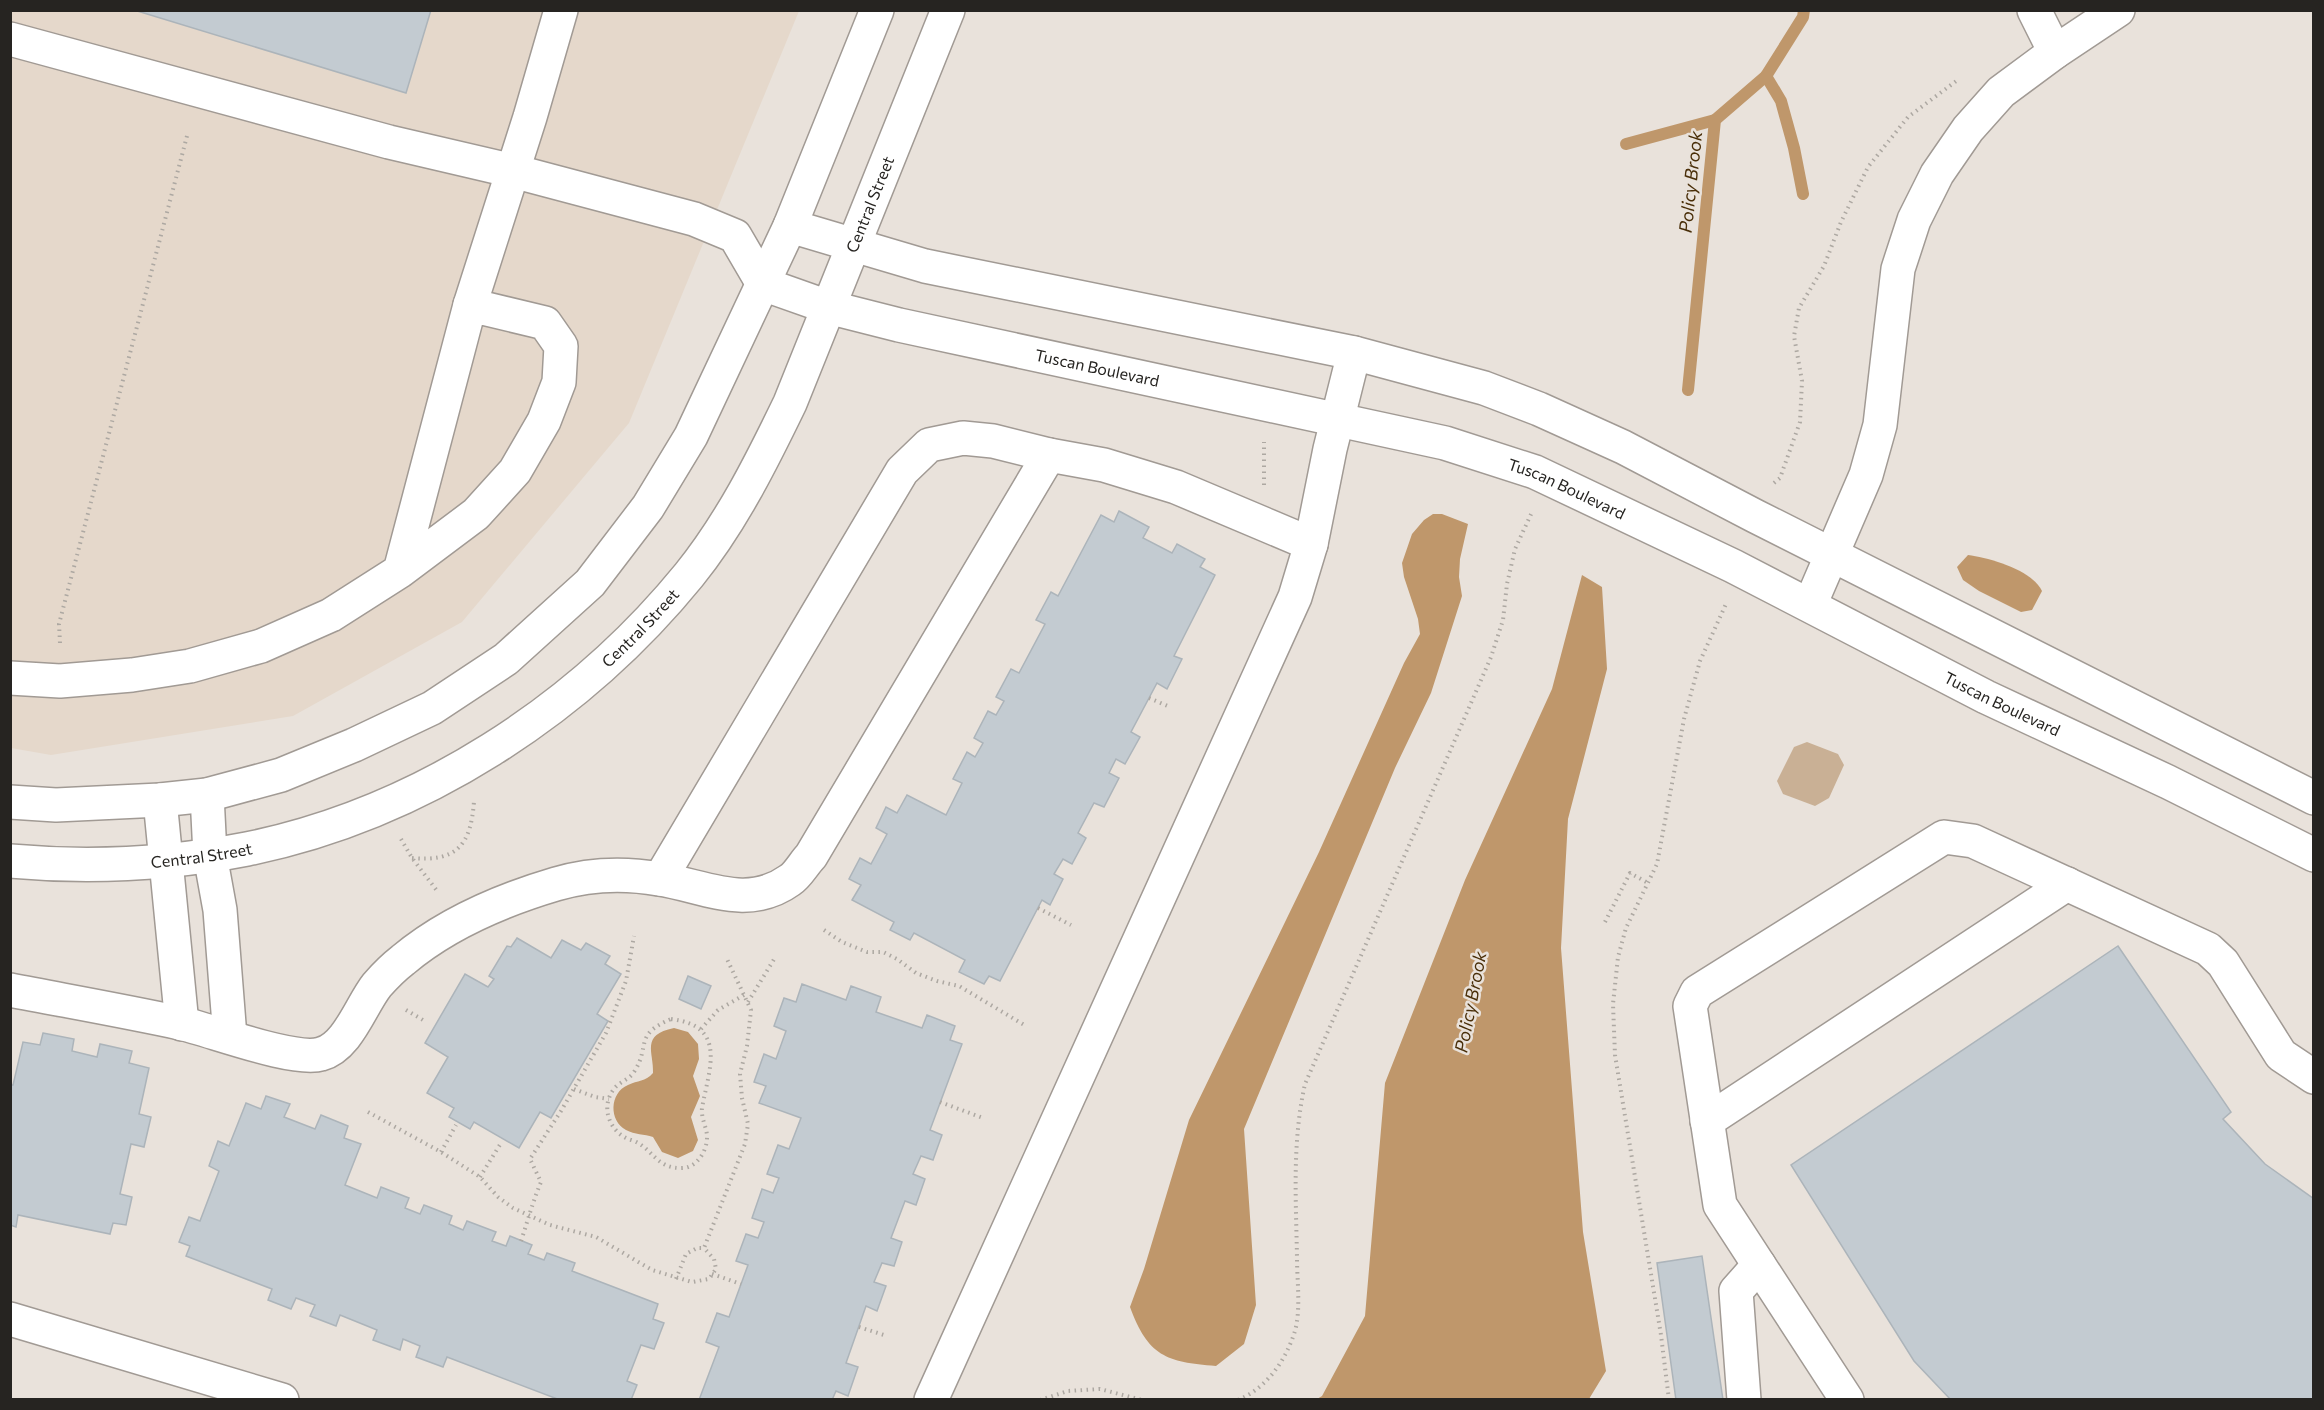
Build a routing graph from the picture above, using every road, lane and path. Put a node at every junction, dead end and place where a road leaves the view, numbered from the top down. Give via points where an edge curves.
1 (561, 10) edge
2 (877, 10) edge
3 (948, 10) edge
4 (2034, 10) edge
5 (2118, 10) edge
6 (10, 39) edge
7 (2055, 52) junction
8 (1964, 75) dead end
9 (187, 136) dead end
10 (513, 171) junction
11 (790, 226) junction
12 (735, 236) junction
13 (853, 246) junction
14 (763, 284) junction
15 (470, 305) junction
16 (828, 307) junction
17 (1354, 353) junction
18 (1338, 420) junction
19 (1264, 435) dead end
20 (1049, 455) junction
21 (1769, 487) dead end
22 (1264, 488) dead end
23 (1534, 508) dead end
24 (1311, 544) junction
25 (1832, 555) junction
26 (400, 571) junction
27 (1810, 605) junction
28 (61, 650) dead end
29 (10, 678) edge
30 (1149, 698) dead end
31 (1170, 707) dead end
32 (207, 795) junction
33 (474, 795) dead end
34 (2313, 798) edge
35 (160, 800) junction
36 (10, 802) edge
37 (398, 834) dead end
38 (210, 855) junction
39 (2313, 855) edge
40 (412, 858) junction
41 (165, 860) junction
42 (10, 861) edge
43 (660, 879) junction
44 (1648, 883) dead end
45 (2067, 884) junction
46 (444, 900) dead end
47 (1038, 908) dead end
48 (1605, 922) dead end
49 (1071, 926) dead end
50 (824, 930) dead end
51 (634, 936) dead end
52 (776, 956) dead end
53 (726, 957) dead end
54 (10, 990) edge
55 (744, 995) junction
56 (748, 1003) junction
57 (182, 1024) junction
58 (1026, 1026) dead end
59 (701, 1029) junction
60 (230, 1037) junction
61 (2313, 1077) edge
62 (574, 1089) junction
63 (609, 1099) junction
64 (940, 1102) dead end
65 (368, 1112) dead end
66 (983, 1118) dead end
67 (1707, 1121) junction
68 (456, 1125) dead end
69 (501, 1143) dead end
70 (441, 1152) junction
71 (480, 1177) junction
72 (530, 1216) junction
73 (521, 1240) dead end
74 (704, 1248) junction
75 (1759, 1265) junction
76 (712, 1274) junction
77 (676, 1279) junction
78 (741, 1284) dead end
79 (10, 1319) edge
80 (859, 1327) dead end
81 (885, 1335) dead end
82 (282, 1400) edge
83 (931, 1400) edge
84 (1040, 1400) edge
85 (1142, 1400) edge
86 (1238, 1400) edge
87 (1744, 1400) edge
88 (1847, 1400) edge

1 - 10 main road
2 - 11 main road
3 - 13 main road, Central Street
4 - 7 main road
5 - 7 main road
6 - 10 main road via 389,142
7 - 25 main road via 2001,92 1968,129 1937,174 1914,220 1898,269 1880,425 1866,475
8 - 21 path via 1908,117 1868,168 1824,266 1799,308 1794,336 1802,381 1800,422 1780,478
9 - 28 path via 60,624
10 - 12 main road via 694,219
10 - 15 main road
11 - 12 main road
11 - 13 main road
11 - 14 main road
12 - 14 main road
13 - 16 main road, Central Street
13 - 17 main road via 925,266
14 - 16 main road, Tuscan Boulevard
14 - 32 main road via 691,436 648,507 590,583 506,659 432,708 354,746 281,775
15 - 26 main road
15 - 26 main road via 544,324 561,346 559,382 544,421 515,471 476,514
16 - 18 main road, Tuscan Boulevard
16 - 38 main road, Central Street via 786,413 727,520 690,573 648,622 593,674 528,724 406,797 297,836
17 - 18 main road
17 - 25 main road via 1484,388 1539,409 1623,447
18 - 24 main road
18 - 27 main road, Tuscan Boulevard via 1445,443 1535,472
19 - 22 path
20 - 24 main road via 1104,465 1176,487
20 - 43 main road via 810,856 791,880 743,897
20 - 43 main road via 963,438 929,446 902,471
23 - 86 path via 1515,549 1503,620 1491,657 1305,1084 1295,1160 1296,1329 1271,1378
24 - 83 main road via 1295,597
25 - 27 main road
25 - 34 main road
26 - 29 main road via 332,615 261,646 190,666 60,681
27 - 39 main road, Tuscan Boulevard via 1986,697
30 - 31 path
32 - 35 main road
32 - 38 main road
33 - 40 path via 468,832 459,850 444,858
35 - 36 main road via 56,805
35 - 41 main road
37 - 40 path
38 - 41 main road, Central Street
38 - 60 main road via 220,910
40 - 46 path
41 - 42 main road, Central Street via 125,864
41 - 57 main road
43 - 60 main road via 616,874 569,880 516,896 456,924 403,960 377,986 337,1045 321,1054 296,1055
44 - 48 path via 1630,873
45 - 61 main road via 2208,949 2223,963 2281,1055
45 - 67 main road
45 - 67 main road via 1973,841 1944,837 1697,992 1689,1006
47 - 49 path
50 - 58 path via 867,952 883,952 916,973 959,986
51 - 62 path via 619,1002
52 - 56 path
53 - 55 path
54 - 57 main road
55 - 56 path
55 - 59 path via 718,1010
56 - 74 path via 751,1010 747,1046 740,1074 748,1124 745,1144
57 - 60 main road
59 - 63 path via 688,1021 671,1019 658,1025 647,1035 633,1075 622,1081
59 - 63 path via 711,1056 702,1113 707,1136 701,1157 693,1165 684,1168 661,1164 642,1145 614,1131 608,1118
62 - 63 path
62 - 72 path via 530,1159 541,1182
64 - 66 path
65 - 70 path
67 - 75 main road via 1720,1206
68 - 70 path
69 - 71 path
70 - 71 path
71 - 72 path via 498,1197
72 - 73 path
72 - 77 path via 596,1237 652,1270
74 - 76 path via 714,1258 716,1269
74 - 77 path via 686,1254
75 - 87 main road via 1736,1291
75 - 88 main road
76 - 77 path via 709,1279 692,1282
76 - 78 path
79 - 82 main road
80 - 81 path
84 - 85 path via 1068,1391 1100,1389

